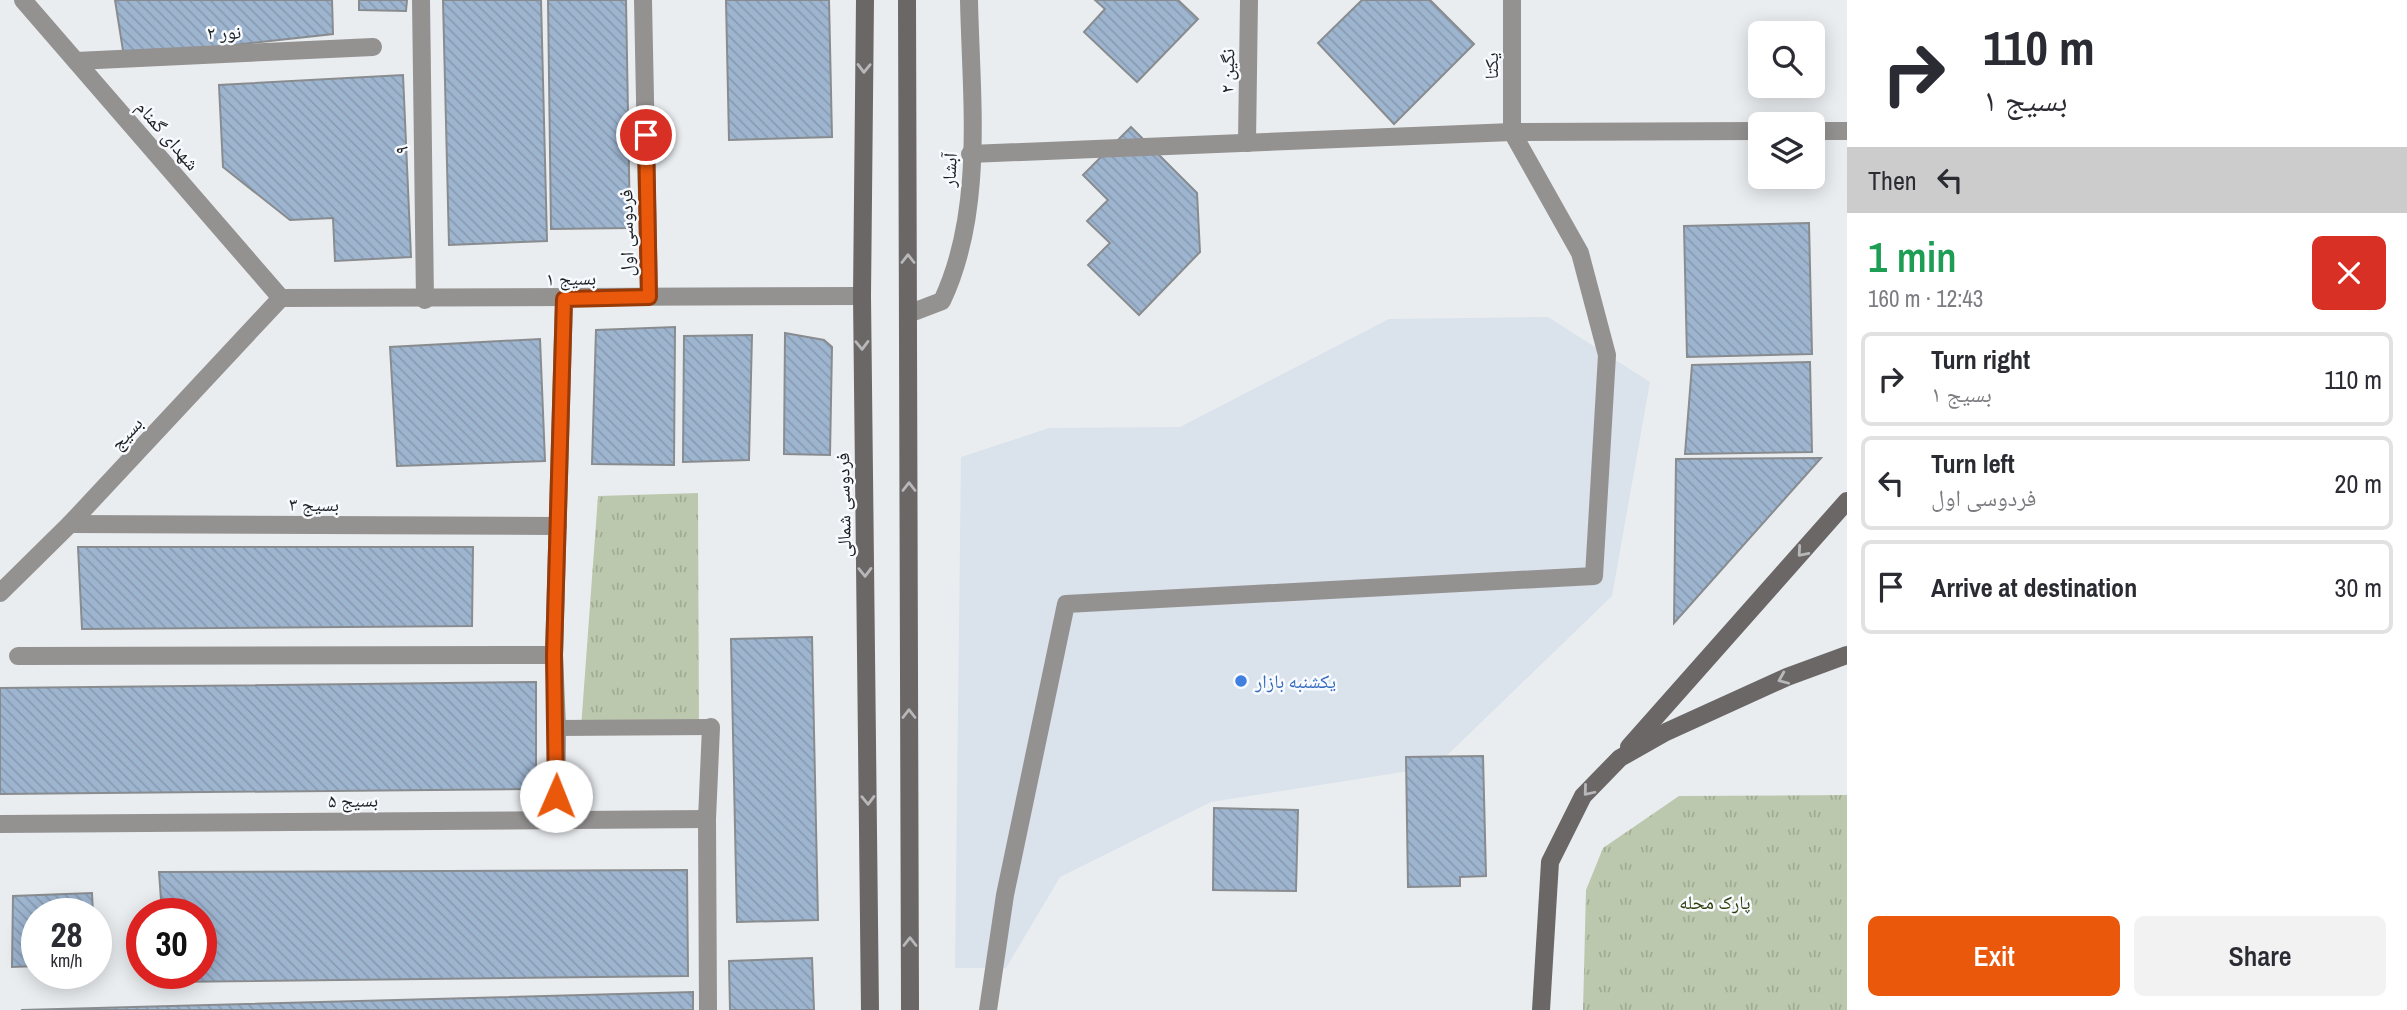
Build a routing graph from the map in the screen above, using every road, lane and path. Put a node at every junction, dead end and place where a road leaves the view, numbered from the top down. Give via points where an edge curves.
1 (23, 0) edge
2 (421, 0) edge
3 (643, 0) edge
4 (865, 0) edge
5 (907, 0) edge
6 (969, 0) edge
7 (1249, 0) edge
8 (1512, 0) edge
9 (373, 47) dead end
10 (76, 61) junction
11 (1748, 131) edge
12 (1825, 131) edge
13 (1847, 131) edge
14 (1512, 132) junction
15 (1247, 142) junction
16 (970, 154) junction
17 (862, 296) junction
18 (649, 297) junction
19 (281, 298) junction
20 (564, 299) junction
21 (425, 300) junction
22 (908, 314) junction
23 (1847, 500) edge
24 (70, 524) junction
25 (558, 526) junction
26 (0, 593) edge
27 (554, 655) junction
28 (1847, 655) edge
29 (18, 656) dead end
30 (711, 727) joint
31 (557, 728) junction
32 (1620, 758) junction
33 (556, 818) junction
34 (707, 819) junction
35 (0, 824) edge
36 (708, 1010) edge
37 (870, 1010) edge
38 (910, 1010) edge
39 (988, 1010) edge
40 (1541, 1010) edge

1 - 10 street, شهدای گمنام
2 - 21 street, ۹
3 - 18 street, فردوسی اول
4 -> 17 main road, فردوسی شمالی
22 -> 5 main road
6 - 16 street, آبشار
7 - 15 street, نگین ۲
8 - 14 street, یکتا
9 - 10 street, نور ۲
10 - 19 street, شهدای گمنام
11 - 14 street
12 - 13 street
14 - 15 street
14 - 39 street via 1580,253 1607,355 1594,576 1066,604 1005,895
15 - 16 street
16 - 22 street, آبشار via 967,223 953,278 942,301
17 - 18 street, بسیج ۱
17 -> 37 main road, فردوسی شمالی
18 - 20 street, بسیج ۱
19 - 21 street, بسیج ۱
19 - 24 street, بسیج
20 - 21 street, بسیج ۱
20 - 25 street
38 -> 22 main road
23 -> 32 main road
24 - 25 street, بسیج ۳
24 - 26 street, بسیج
25 - 27 street
27 - 29 street
27 - 31 street
28 -> 32 main road via 1706,712
30 - 31 lane
30 - 34 street
31 - 33 street
32 -> 40 main road via 1583,796 1550,862
33 - 34 street, بسیج ۵
33 - 35 street, بسیج ۵
34 - 36 street

